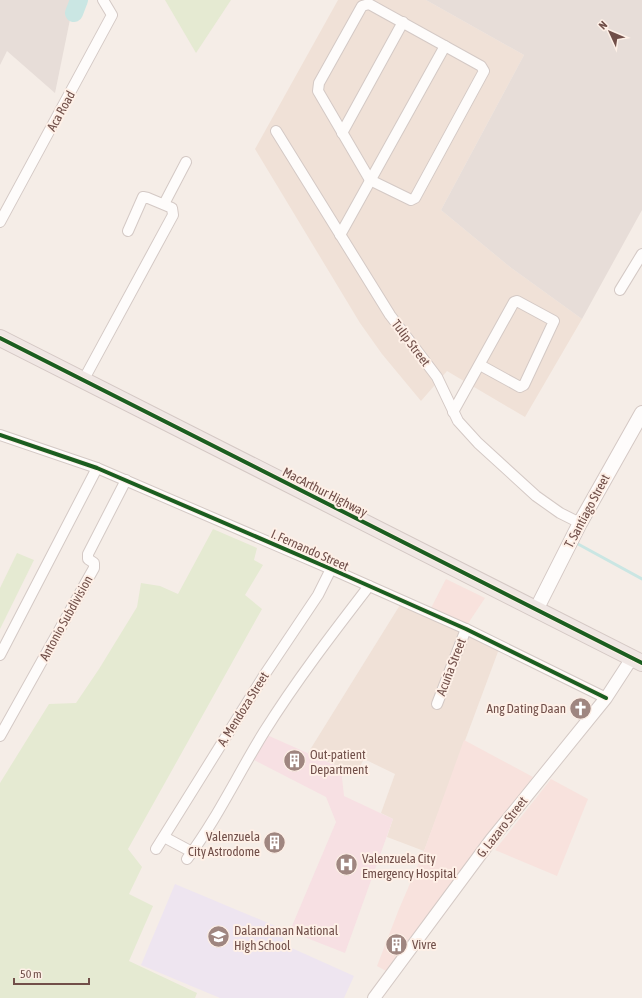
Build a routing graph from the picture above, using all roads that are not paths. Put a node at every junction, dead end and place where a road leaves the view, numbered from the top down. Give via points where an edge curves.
1 (103, 0) edge
2 (403, 22) junction
3 (445, 46) junction
4 (276, 131) dead end
5 (342, 133) junction
6 (186, 162) dead end
7 (370, 180) junction
8 (164, 204) junction
9 (0, 222) edge
10 (128, 231) dead end
11 (340, 235) junction
12 (641, 257) edge
13 (620, 290) dead end
14 (0, 338) edge
15 (480, 365) junction
16 (84, 379) junction
17 (454, 412) junction
18 (642, 413) edge
19 (0, 435) edge
20 (97, 468) junction
21 (126, 480) junction
22 (580, 523) junction
23 (332, 570) junction
24 (369, 586) junction
25 (536, 610) junction
26 (466, 629) junction
27 (0, 654) edge
28 (637, 661) edge
29 (606, 698) junction
30 (437, 704) dead end
31 (0, 736) edge
32 (164, 837) junction
33 (156, 849) dead end
34 (374, 998) edge

1 - 9 street, Aca Road via 112,15
2 - 3 street
2 - 5 street
2 - 5 street via 369,4 362,6 319,83 318,91
3 - 7 street
3 - 7 street via 481,66 484,71 415,198 411,200
4 - 11 street, Tulip Street
5 - 7 street
6 - 8 street
7 - 11 street
8 - 10 street via 143,197
8 - 16 street via 172,208 172,215
11 - 17 street, Tulip Street via 398,327 437,377
12 - 13 street
14 - 16 highway, MacArthur Highway
15 - 15 street via 514,302 517,301 554,321 524,385 520,387
15 - 17 street
16 - 25 highway, MacArthur Highway
17 - 22 street, Tulip Street via 458,421 478,443 518,480 548,505
18 - 22 main road, T. Santiago Street
19 - 20 street, I. Fernando Street
20 - 21 street, I. Fernando Street
20 - 27 street
21 - 23 street, I. Fernando Street
21 - 31 street, Antonio Subdivision via 88,554 94,568
22 - 25 main road, T. Santiago Street
23 - 24 street, I. Fernando Street
23 - 32 street, A. Mendoza Street
24 - 26 street, I. Fernando Street
24 - 32 street via 294,685 190,856
25 - 28 highway, MacArthur Highway
26 - 29 street, I. Fernando Street
26 - 30 street, Acuña Street
28 - 29 street, G. Lazaro Street
29 - 34 street, G. Lazaro Street via 491,840
32 - 33 street, A. Mendoza Street

